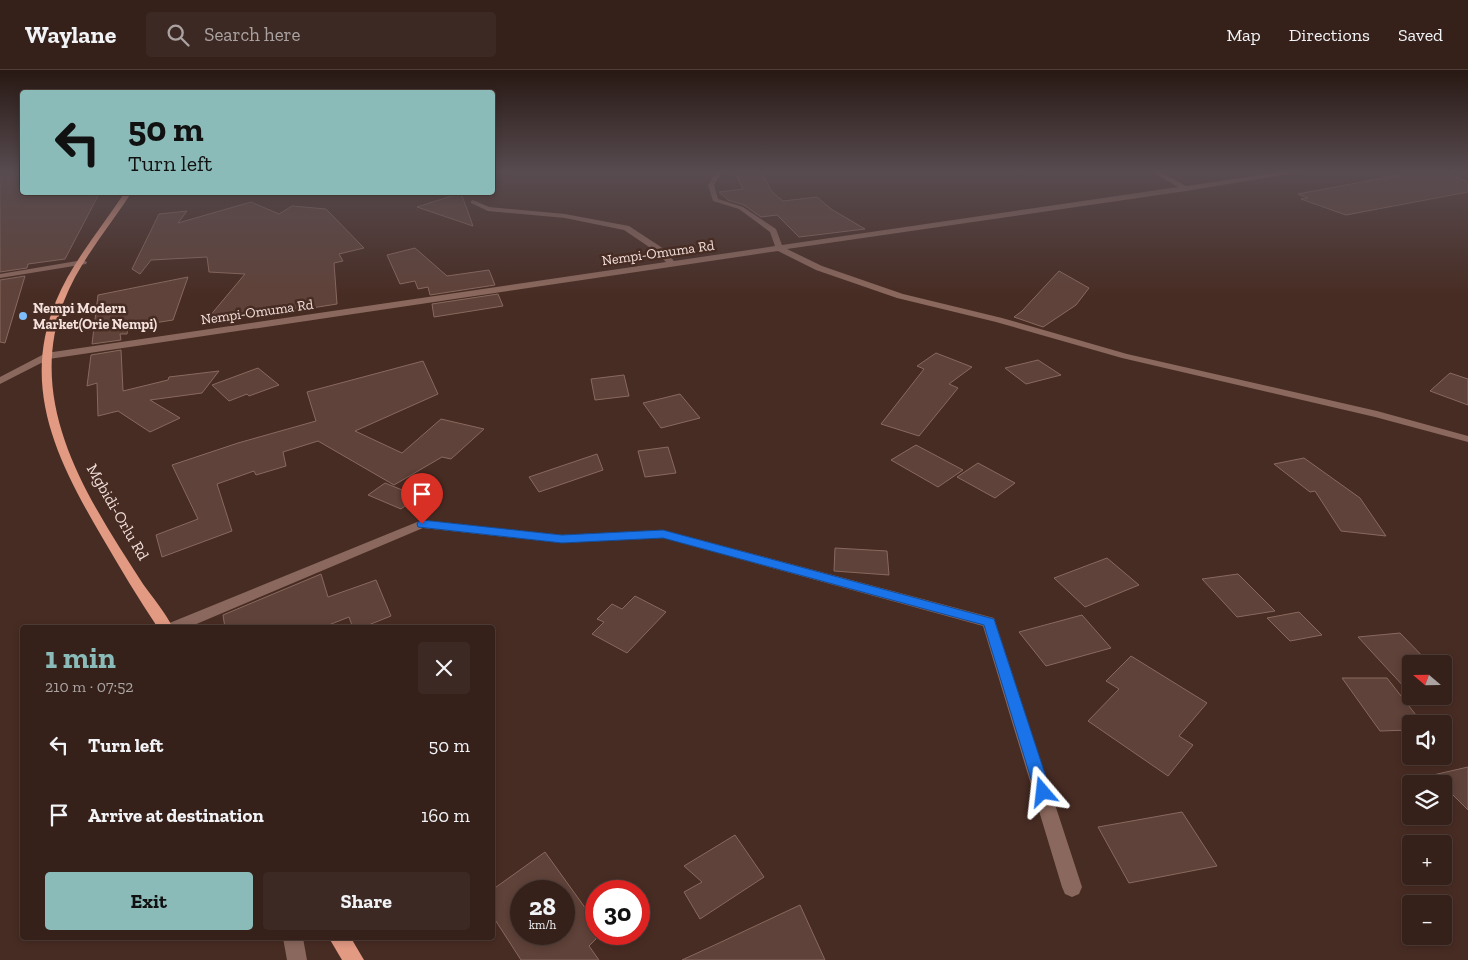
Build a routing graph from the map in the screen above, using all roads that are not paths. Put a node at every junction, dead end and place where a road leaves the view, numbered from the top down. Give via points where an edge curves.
1 (116, 213) edge
2 (532, 213) edge
3 (747, 213) edge
4 (1024, 213) edge
5 (779, 248) junction
6 (83, 262) junction
7 (672, 264) junction
8 (0, 276) edge
9 (46, 356) junction
10 (0, 380) edge
11 (1468, 439) edge
12 (164, 625) edge
13 (179, 625) edge
14 (1072, 886) dead end
15 (293, 940) edge
16 (340, 940) edge
17 (297, 960) edge
18 (354, 960) edge

1 - 6 main road, Mgbidi-Orlu Rd
2 - 7 street via 626,228 658,249
3 - 5 street via 773,231
4 - 5 street, Nempi-Omuma Rd
5 - 7 street, Nempi-Omuma Rd
5 - 11 street via 819,268 900,296 1000,320 1125,356 1377,414
6 - 8 street
6 - 9 main road, Mgbidi-Orlu Rd via 60,301
7 - 9 street, Nempi-Omuma Rd
9 - 10 street, Nempi-Omuma Rd
9 - 12 main road, Mgbidi-Orlu Rd via 46,385 54,430 79,490
13 - 14 street via 422,524 562,539 663,534 989,622
15 - 17 street
16 - 18 main road

